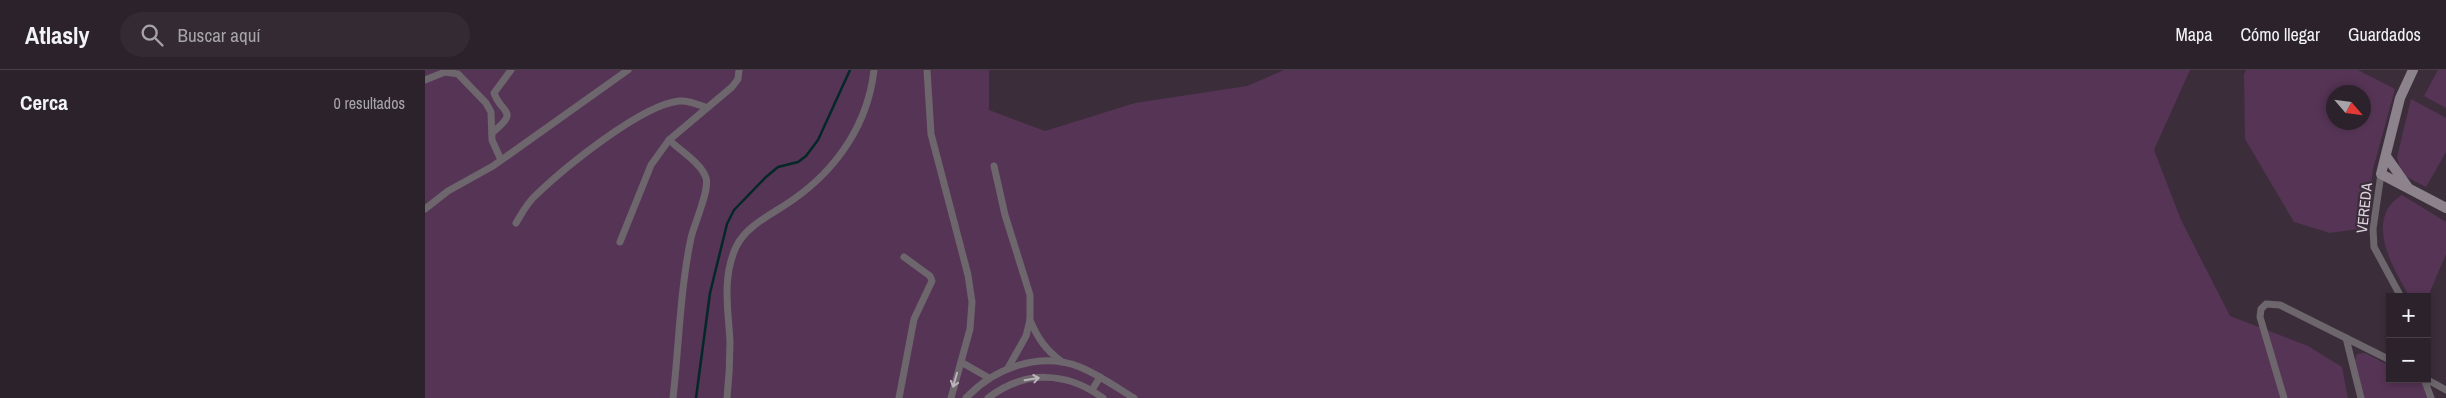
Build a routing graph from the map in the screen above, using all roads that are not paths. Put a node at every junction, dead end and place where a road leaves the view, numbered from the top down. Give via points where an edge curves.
1 (511, 70) edge
2 (628, 70) edge
3 (739, 70) edge
4 (874, 70) edge
5 (927, 70) edge
6 (2413, 70) edge
7 (425, 80) edge
8 (705, 107) junction
9 (492, 133) junction
10 (669, 140) junction
11 (2386, 156) junction
12 (501, 160) junction
13 (995, 166) dead end
14 (2381, 174) junction
15 (2408, 187) junction
16 (2446, 208) edge
17 (425, 209) edge
18 (516, 223) dead end
19 (620, 242) dead end
20 (904, 257) dead end
21 (2399, 293) edge
22 (1030, 320) junction
23 (2346, 338) junction
24 (2386, 358) edge
25 (961, 362) junction
26 (1063, 362) junction
27 (1008, 368) junction
28 (1100, 377) junction
29 (989, 378) junction
30 (2431, 382) edge
31 (2426, 383) edge
32 (1092, 390) junction
33 (2446, 390) edge
34 (1131, 397) edge
35 (673, 398) edge
36 (727, 398) edge
37 (899, 398) edge
38 (951, 398) edge
39 (966, 398) edge
40 (988, 398) edge
41 (1103, 398) edge
42 (2284, 398) edge
43 (2361, 398) edge
44 (2431, 398) edge

1 - 9 street via 495,90 494,96 505,108 507,116
2 - 12 street
3 - 8 street via 738,79 732,87
4 - 36 street via 871,93 859,126 841,153 818,181 750,230 737,244 730,260 726,289 730,340
5 - 25 street via 931,134 968,275 972,302 970,329
6 - 11 street via 2400,98
7 - 9 street via 445,72 458,74 486,103 491,112
8 - 10 street
8 - 18 street via 678,101 647,112 618,129 536,195
9 - 12 street
10 - 19 street via 651,165
10 - 35 street via 701,170 706,179 688,255
11 - 14 street
11 - 15 street
12 - 17 street via 448,191
13 - 22 street via 1005,216 1029,296
14 - 15 street
14 - 21 street, VEREDA via 2373,229 2374,248
15 - 16 street
20 - 37 street via 930,276 931,281 914,319
22 - 26 street via 1043,345
22 - 27 street
23 - 24 street
23 - 42 street via 2280,304 2266,304 2260,317
23 - 43 street
25 - 29 street
25 -> 38 street
26 - 27 street via 1033,362
26 - 28 street
27 - 29 street
28 - 32 street
28 - 34 street
29 - 39 street
30 - 33 street
31 - 44 street
40 -> 32 street via 1020,381 1049,376 1070,380
32 - 41 street

